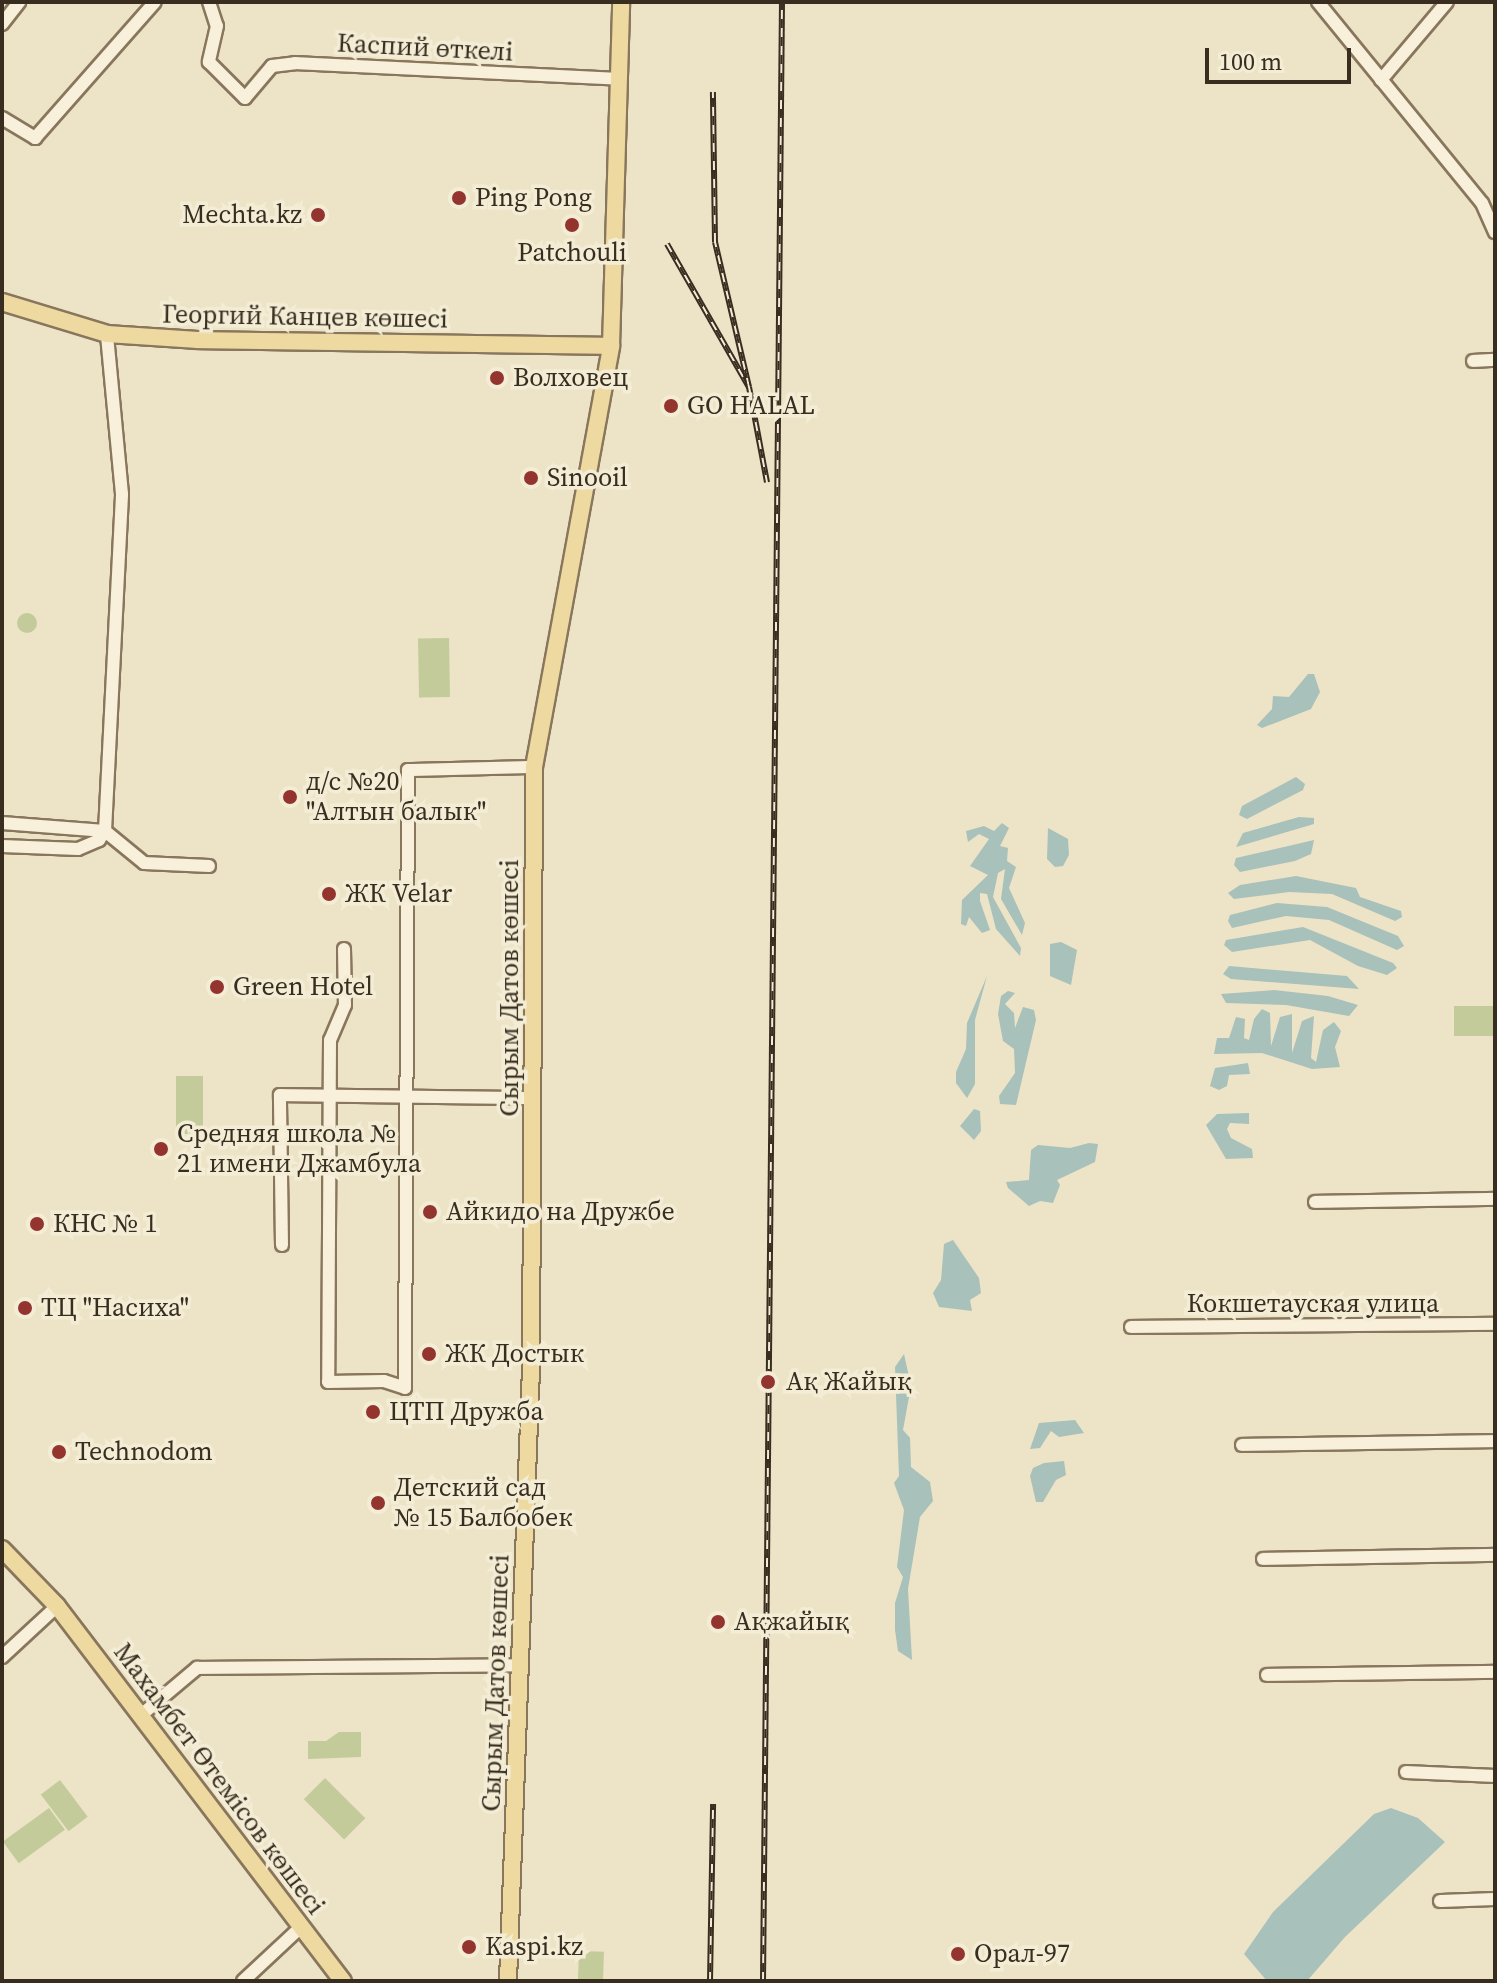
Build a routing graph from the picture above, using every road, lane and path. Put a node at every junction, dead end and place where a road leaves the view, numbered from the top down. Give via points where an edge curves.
1 (19, 2) edge
2 (155, 2) edge
3 (209, 2) edge
4 (621, 2) edge
5 (1318, 2) edge
6 (1447, 2) edge
7 (2, 24) edge
8 (619, 79) junction
9 (1381, 80) junction
10 (2, 118) edge
11 (1495, 232) edge
12 (2, 302) edge
13 (107, 334) junction
14 (611, 346) junction
15 (1495, 360) edge
16 (1473, 361) dead end
17 (534, 767) junction
18 (2, 823) edge
19 (105, 831) junction
20 (2, 846) edge
21 (209, 866) dead end
22 (344, 949) dead end
23 (405, 1096) junction
24 (329, 1097) junction
25 (533, 1098) junction
26 (1495, 1199) edge
27 (1315, 1202) dead end
28 (282, 1245) dead end
29 (1495, 1324) edge
30 (1131, 1327) dead end
31 (1495, 1441) edge
32 (1242, 1445) dead end
33 (2, 1549) edge
34 (1495, 1555) edge
35 (1263, 1559) dead end
36 (57, 1606) junction
37 (2, 1657) edge
38 (520, 1665) junction
39 (1495, 1672) edge
40 (1267, 1675) dead end
41 (140, 1716) junction
42 (1406, 1772) dead end
43 (1495, 1776) edge
44 (1495, 1899) edge
45 (1440, 1901) dead end
46 (301, 1927) junction
47 (243, 1981) edge
48 (343, 1981) edge
49 (508, 1981) edge

1 - 7 street
2 - 10 street via 35,138
3 - 8 street, Каспий өткелі via 217,26 209,62 245,98 272,66 295,63
4 - 8 main road, Сырым Датов көшесі
5 - 9 street
6 - 9 street
8 - 14 main road, Сырым Датов көшесі
9 - 11 street via 1482,203
12 - 13 main road, Георгий Канцев көшесі
13 - 14 main road, Георгий Канцев көшесі via 268,342
13 - 19 street via 122,494
14 - 17 main road, Сырым Датов көшесі
15 - 16 street
17 - 23 street via 408,770
17 - 25 main road, Сырым Датов көшесі
18 - 19 street
19 - 20 street via 99,840 78,849
19 - 21 street via 144,863
22 - 24 street via 345,1005 330,1040
23 - 24 street
23 - 24 street via 405,1388 384,1381 328,1382
23 - 25 street
24 - 28 street via 280,1095
25 - 38 main road, Сырым Датов көшесі via 531,1368
26 - 27 street
29 - 30 street, Кокшетауская улица
31 - 32 street
33 - 36 main road, Махамбет Өтемісов көшесі
34 - 35 street
36 - 37 street
36 - 41 main road, Махамбет Өтемісов көшесі
38 - 41 street via 197,1668
38 - 49 main road, Сырым Датов көшесі
39 - 40 street
41 - 46 main road, Махамбет Өтемісов көшесі
42 - 43 street
44 - 45 street
46 - 47 street
46 - 48 main road, Махамбет Өтемісов көшесі

